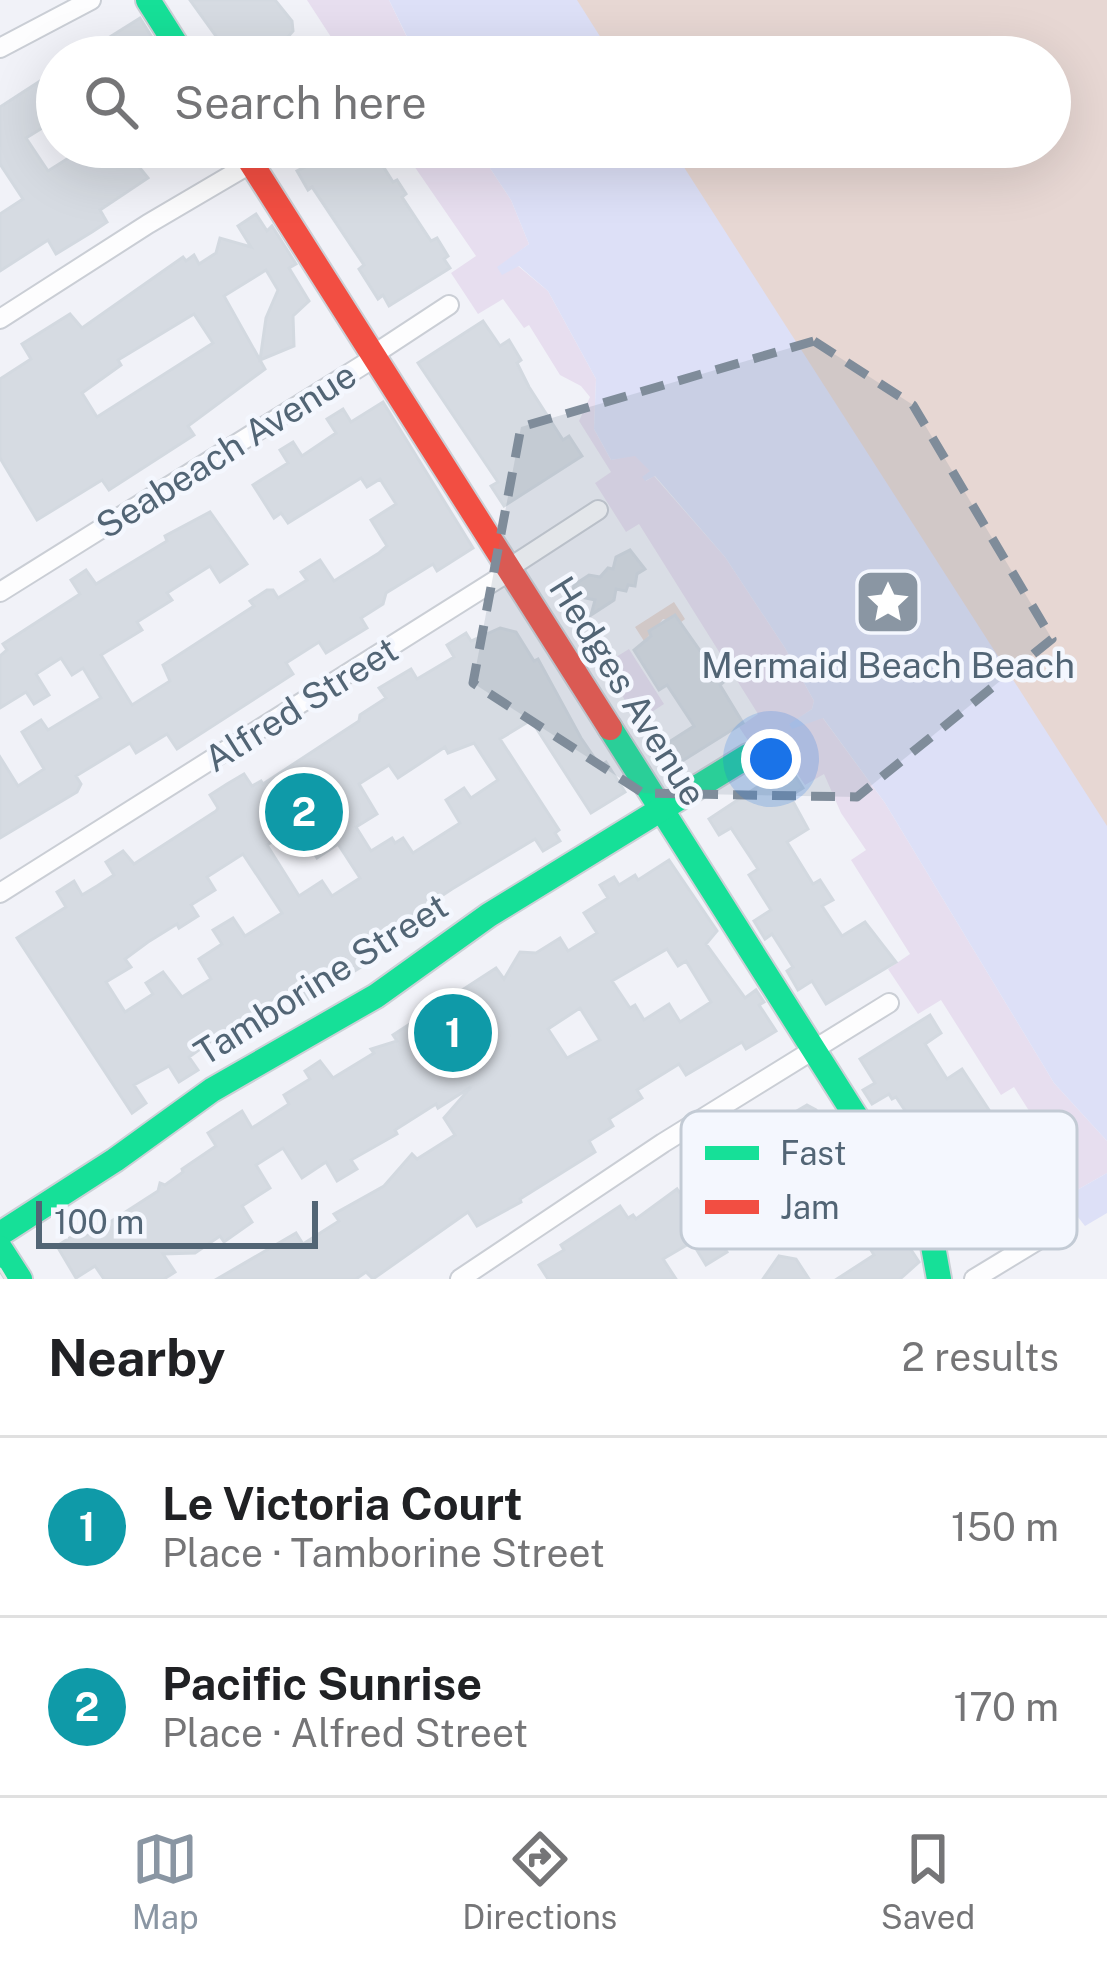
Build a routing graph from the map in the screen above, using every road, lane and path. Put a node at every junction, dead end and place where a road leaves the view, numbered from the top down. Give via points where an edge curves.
1 (91, 0) edge
2 (148, 0) edge
3 (171, 36) edge
4 (0, 48) edge
5 (226, 168) edge
6 (254, 168) edge
7 (449, 305) dead end
8 (0, 319) edge
9 (374, 358) junction
10 (598, 509) dead end
11 (510, 571) junction
12 (0, 592) edge
13 (748, 756) dead end
14 (662, 811) junction
15 (0, 893) edge
16 (890, 1003) dead end
17 (814, 1052) junction
18 (716, 1111) edge
19 (852, 1111) edge
20 (681, 1132) edge
21 (0, 1234) edge
22 (0, 1248) edge
23 (934, 1249) edge
24 (1023, 1249) edge
25 (20, 1279) edge
26 (460, 1279) edge
27 (939, 1279) edge
28 (974, 1279) edge

1 - 4 street
2 - 3 main road
5 - 8 street
6 - 9 main road, Hedges Avenue
7 - 9 street, Seabeach Avenue
9 - 11 main road, Hedges Avenue
9 - 12 street, Seabeach Avenue
10 - 11 street, Alfred Street
11 - 14 main road, Hedges Avenue
11 - 15 street, Alfred Street
13 - 14 main road, Tamborine Street
14 - 17 main road, Hedges Avenue
14 - 21 main road, Tamborine Street via 489,915 376,996 212,1090
16 - 17 street
17 - 18 street
17 - 19 main road, Hedges Avenue
20 - 26 street
22 - 25 main road
23 - 27 main road, Hedges Avenue
24 - 28 street

